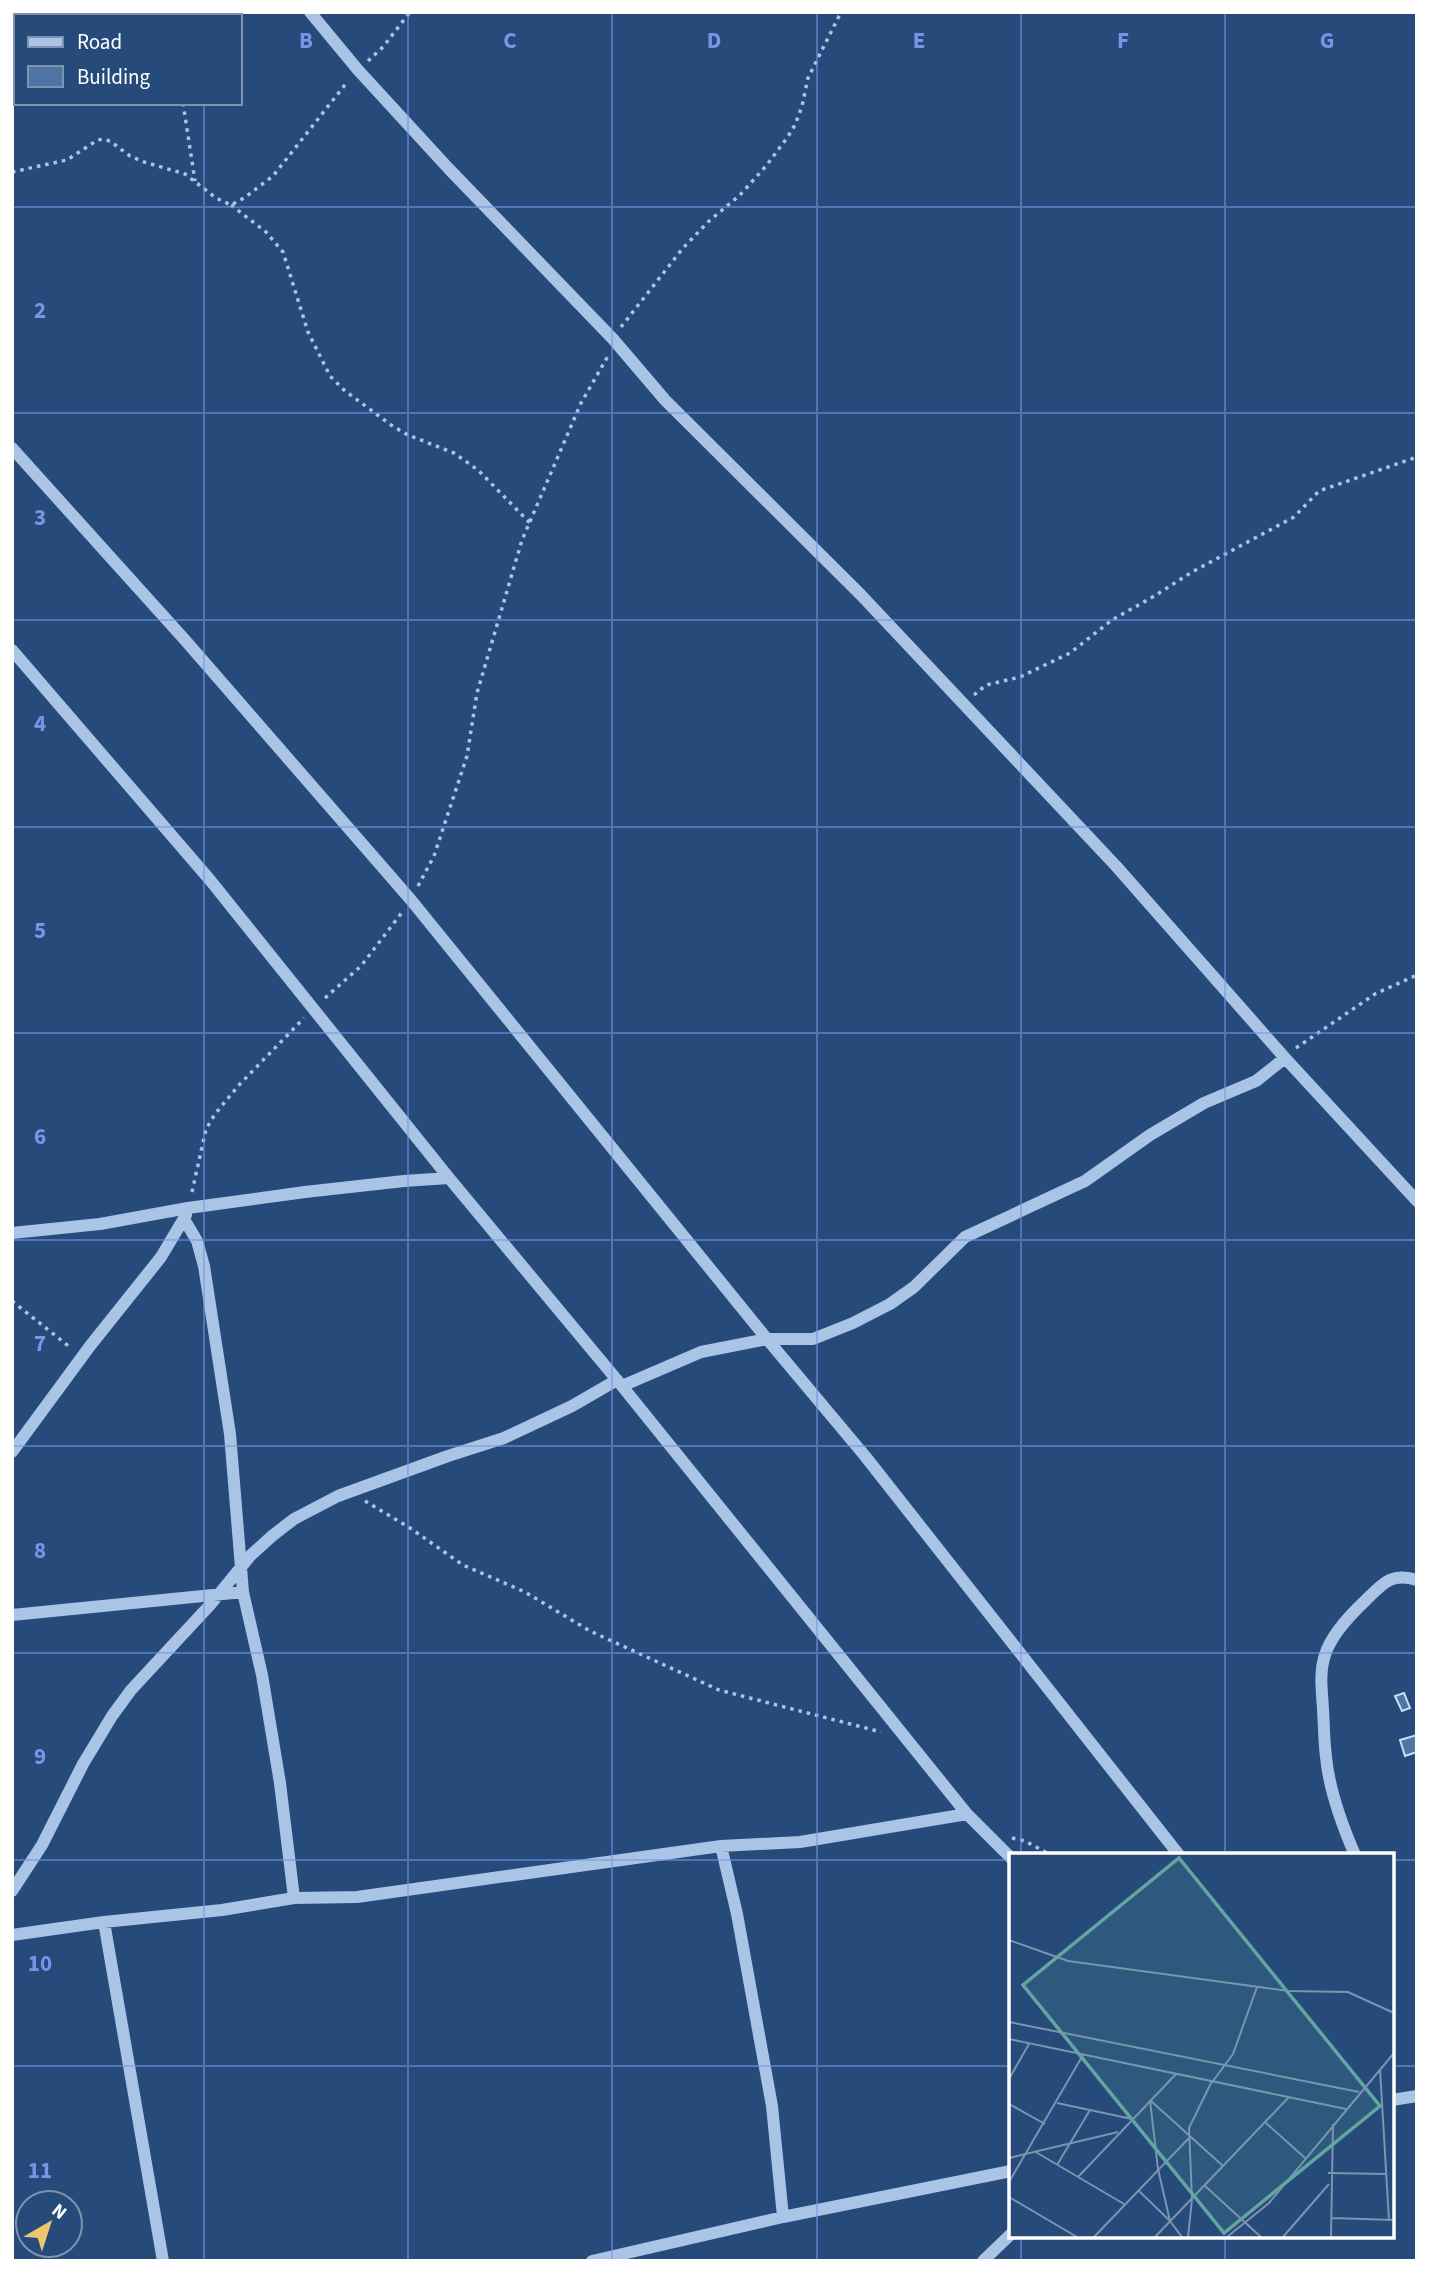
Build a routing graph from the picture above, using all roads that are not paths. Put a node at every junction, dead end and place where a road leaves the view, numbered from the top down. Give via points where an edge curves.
1 (310, 12) edge
2 (12, 448) edge
3 (15, 657) edge
4 (1285, 1058) junction
5 (449, 1178) junction
6 (1417, 1201) edge
7 (186, 1214) junction
8 (12, 1233) edge
9 (767, 1339) junction
10 (619, 1383) junction
11 (12, 1452) edge
12 (241, 1567) junction
13 (1417, 1580) edge
14 (243, 1592) junction
15 (218, 1595) junction
16 (12, 1615) edge
17 (967, 1814) junction
18 (720, 1846) junction
19 (1176, 1853) edge
20 (1354, 1853) edge
21 (1009, 1856) edge
22 (12, 1891) edge
23 (294, 1898) junction
24 (104, 1922) junction
25 (12, 1935) edge
26 (1417, 2096) edge
27 (1394, 2100) edge
28 (1009, 2171) edge
29 (783, 2217) junction
30 (1009, 2236) edge
31 (163, 2261) edge
32 (592, 2261) edge
33 (983, 2261) edge

1 - 4 street via 358,70 666,400 861,595 1116,866
2 - 9 street via 411,900
3 - 5 street via 210,880
4 - 6 street
4 - 9 street via 1256,1081 1204,1103 1150,1135 1085,1181 965,1237 890,1304 813,1339
5 - 7 street
5 - 10 street
7 - 8 street
7 - 11 street via 161,1258
7 - 12 street via 204,1266 230,1434
9 - 10 street via 701,1352
9 - 19 street via 865,1456
10 - 12 street via 505,1438 338,1496 294,1519
10 - 17 street
12 - 14 street
12 - 15 street
13 - 20 street via 1389,1579 1364,1602 1325,1655 1321,1675 1326,1758
14 - 15 street
14 - 23 street via 262,1675
15 - 16 street
15 - 22 street via 112,1716
17 - 18 street via 800,1842
17 - 21 street
18 - 23 street via 357,1897
18 - 29 street via 772,2106
23 - 24 street
24 - 25 street
24 - 31 street
26 - 27 street
28 - 29 street
29 - 32 street
30 - 33 street

